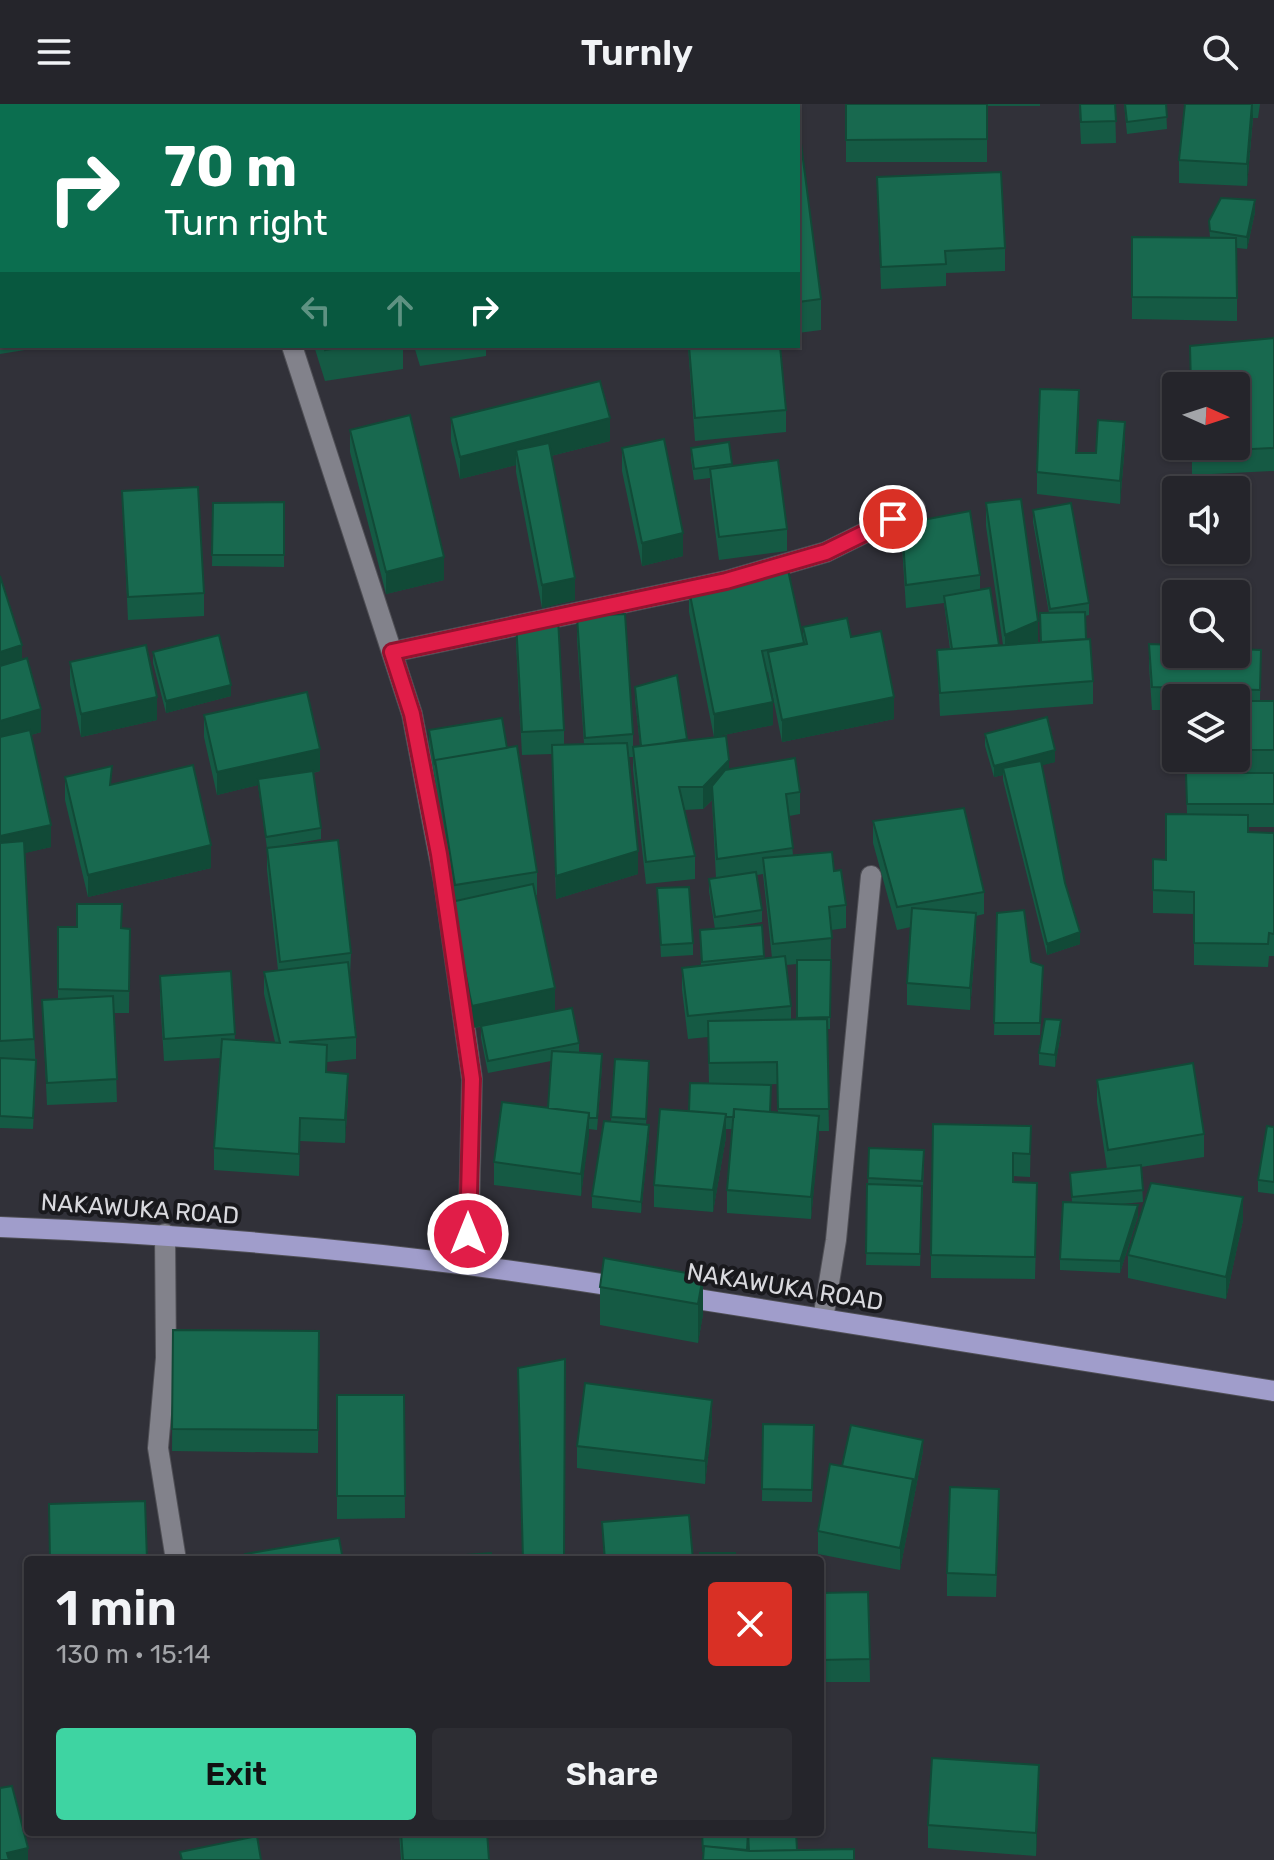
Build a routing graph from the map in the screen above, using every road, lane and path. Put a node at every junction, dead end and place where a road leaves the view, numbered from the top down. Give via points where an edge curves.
1 (293, 348) edge
2 (915, 508) dead end
3 (392, 652) junction
4 (871, 876) dead end
5 (0, 1227) edge
6 (165, 1234) junction
7 (468, 1262) junction
8 (823, 1319) junction
9 (1274, 1391) edge
10 (175, 1556) edge

1 - 3 street
2 - 3 street via 826,552 726,581
3 - 7 street via 412,714 441,867 472,1079
4 - 8 street via 836,1240
5 - 6 main road, NAKAWUKA ROAD
6 - 7 main road, NAKAWUKA ROAD
6 - 10 street via 166,1358 158,1448
7 - 8 main road, NAKAWUKA ROAD
8 - 9 main road, NAKAWUKA ROAD

